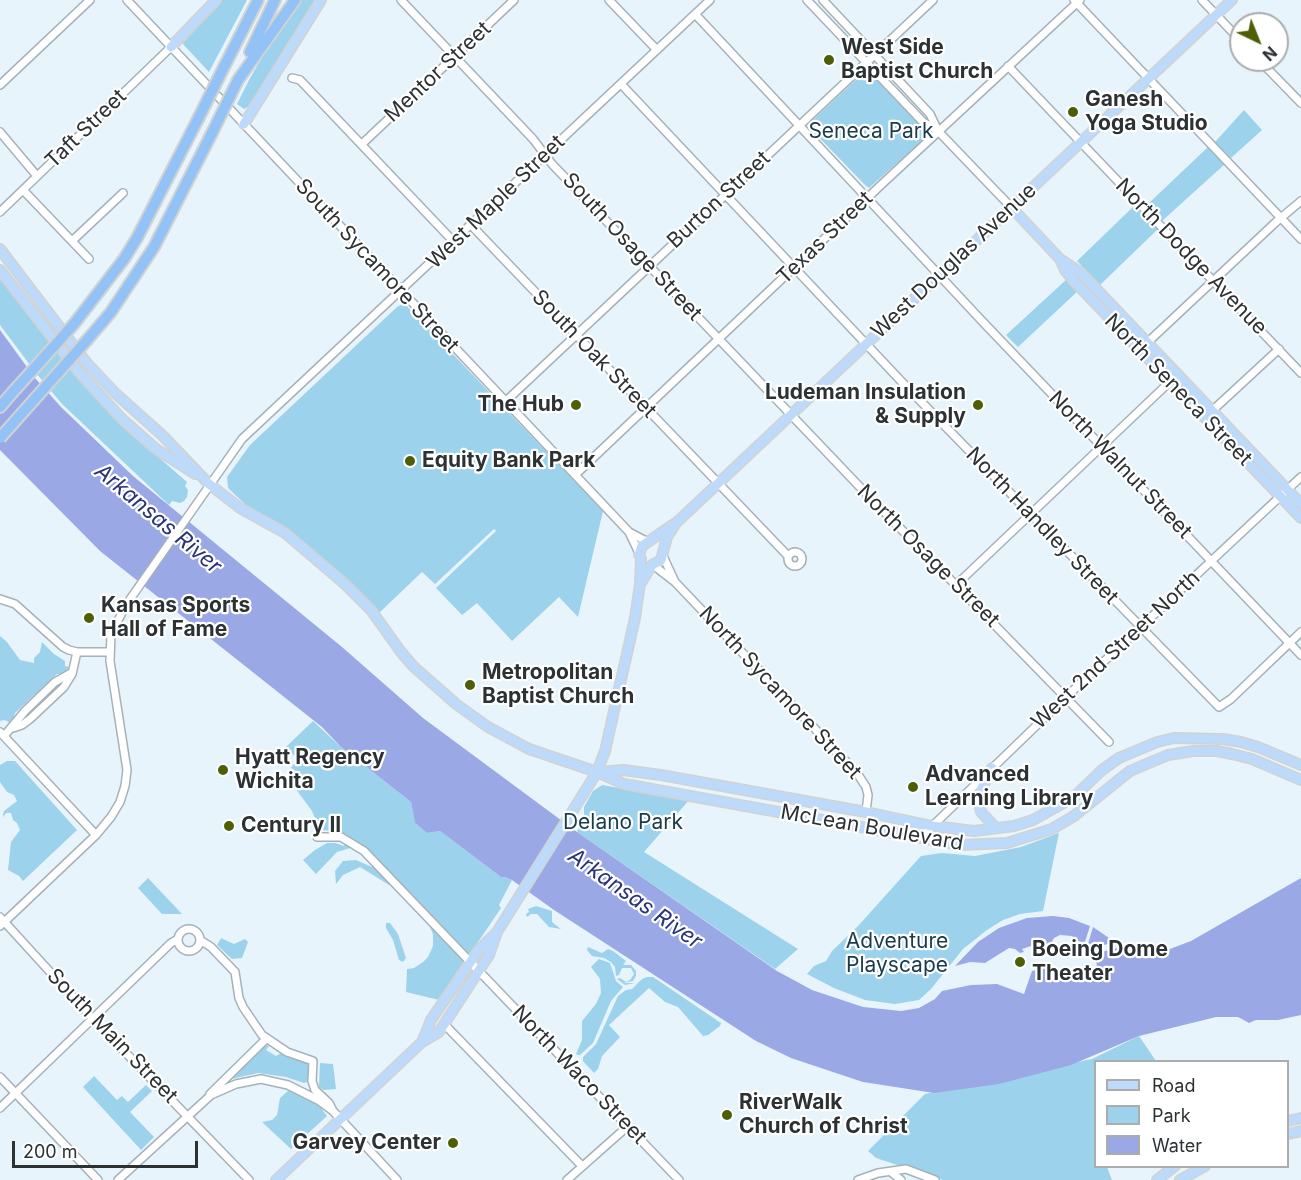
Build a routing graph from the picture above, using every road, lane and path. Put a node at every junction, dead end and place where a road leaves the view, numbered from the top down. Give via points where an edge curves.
1 (90, 0) edge
2 (127, 0) edge
3 (216, 0) edge
4 (258, 0) edge
5 (275, 0) edge
6 (295, 0) edge
7 (321, 0) edge
8 (401, 0) edge
9 (514, 0) edge
10 (609, 0) edge
11 (710, 0) edge
12 (807, 0) edge
13 (823, 0) edge
14 (933, 0) edge
15 (1202, 0) edge
16 (1232, 0) edge
17 (1077, 1) edge
18 (695, 14) junction
19 (1216, 15) junction
20 (1229, 29) edge
21 (171, 47) junction
22 (657, 50) junction
23 (874, 54) junction
24 (454, 56) junction
25 (866, 62) junction
26 (1008, 66) junction
27 (1271, 72) edge
28 (292, 78) dead end
29 (1148, 79) junction
30 (238, 80) junction
31 (621, 84) junction
32 (0, 85) edge
33 (1301, 103) edge
34 (244, 124) junction
35 (799, 125) junction
36 (938, 131) junction
37 (0, 132) edge
38 (1081, 142) junction
39 (362, 144) junction
40 (545, 154) junction
41 (37, 176) junction
42 (23, 190) junction
43 (123, 193) dead end
44 (725, 194) junction
45 (867, 197) junction
46 (1301, 201) edge
47 (1011, 207) junction
48 (0, 212) edge
49 (1281, 218) junction
50 (471, 225) junction
51 (1301, 239) edge
52 (72, 241) junction
53 (454, 242) junction
54 (0, 249) edge
55 (89, 259) dead end
56 (1060, 259) junction
57 (649, 266) junction
58 (794, 267) junction
59 (0, 270) edge
60 (940, 274) junction
61 (1213, 280) junction
62 (401, 291) junction
63 (575, 335) junction
64 (718, 339) junction
65 (1148, 342) junction
66 (866, 343) junction
67 (1279, 349) junction
68 (1301, 373) edge
69 (1178, 374) junction
70 (1170, 382) junction
71 (505, 402) junction
72 (0, 405) edge
73 (645, 408) junction
74 (1213, 410) junction
75 (790, 414) junction
76 (1, 437) edge
77 (1103, 446) junction
78 (575, 475) junction
79 (1301, 477) edge
80 (717, 483) junction
81 (209, 484) junction
82 (1284, 493) junction
83 (1301, 504) edge
84 (1031, 514) junction
85 (1301, 518) edge
86 (676, 523) junction
87 (629, 532) junction
88 (649, 542) junction
89 (663, 554) junction
90 (640, 556) junction
91 (788, 556) dead end
92 (1211, 561) junction
93 (652, 565) junction
94 (675, 582) junction
95 (640, 584) junction
96 (957, 585) junction
97 (0, 599) edge
98 (1140, 628) junction
99 (1301, 632) edge
100 (1290, 643) junction
101 (77, 652) junction
102 (110, 652) junction
103 (1301, 655) edge
104 (1066, 697) junction
105 (2, 734) edge
106 (1109, 742) dead end
107 (1301, 765) edge
108 (992, 768) junction
109 (597, 772) junction
110 (1301, 780) edge
111 (866, 812) junction
112 (932, 826) junction
113 (996, 828) junction
114 (96, 835) junction
115 (317, 837) dead end
116 (920, 838) junction
117 (2, 922) edge
118 (497, 932) junction
119 (178, 939) junction
120 (200, 940) junction
121 (470, 963) junction
122 (478, 971) junction
123 (93, 1019) junction
124 (445, 1025) junction
125 (266, 1039) junction
126 (422, 1042) junction
127 (0, 1077) edge
128 (312, 1082) junction
129 (288, 1084) junction
130 (15, 1093) junction
131 (202, 1102) junction
132 (0, 1108) edge
133 (333, 1112) junction
134 (188, 1115) junction
135 (341, 1119) junction
136 (628, 1126) junction
137 (582, 1166) junction
138 (1174, 1168) edge
139 (1203, 1168) edge
140 (891, 1172) junction
141 (568, 1179) edge
142 (98, 1180) edge
143 (118, 1180) edge
144 (249, 1180) edge
145 (276, 1180) edge
146 (397, 1180) edge
147 (679, 1180) edge
148 (858, 1180) edge
149 (901, 1180) edge
150 (935, 1180) edge
151 (1157, 1180) edge
152 (1179, 1180) edge

1 - 32 street
2 - 21 street, South Sycamore Street
3 - 21 main road
4 - 72 highway, bridge via 137,238 74,324
5 - 30 highway
6 - 30 highway
7 - 34 main road
8 - 24 street, South Osage Street
9 - 24 street, Mentor Street
10 - 22 street
11 - 18 street, West Maple Street
12 - 25 street
13 - 23 street
14 - 23 street, Burton Street
15 - 19 street
16 - 19 main road, West Douglas Avenue
17 - 26 street, Texas Street
17 - 29 street
18 - 22 street, West Maple Street
18 - 35 street, North Walnut Street
19 - 20 street
19 - 29 main road, West Douglas Avenue
21 - 34 street, South Sycamore Street
21 - 41 street, Taft Street
22 - 31 street, West Maple Street
23 - 25 street, Burton Street
23 - 36 street via 930,114
24 - 39 street, Mentor Street
24 - 40 street, South Osage Street
25 - 35 street, Burton Street
25 - 36 street via 922,122
26 - 36 street, Texas Street
26 - 38 street, North Dodge Avenue
27 - 33 street
28 - 39 street via 300,80
29 - 38 main road, West Douglas Avenue
29 - 49 street
30 - 76 highway, bridge via 154,247 124,295
31 - 40 street, West Maple Street
31 - 44 street, North Handley Street
34 - 62 street, South Sycamore Street
35 - 44 street, Burton Street
35 - 45 street, North Walnut Street
36 - 45 street, Texas Street
36 - 47 street
37 - 41 street
38 - 47 main road, West Douglas Avenue
38 - 61 street, North Dodge Avenue
39 - 53 street
40 - 50 street, West Maple Street
40 - 57 street, South Osage Street
41 - 42 street, Taft Street
42 - 48 street, Taft Street
42 - 52 street
43 - 52 street
44 - 57 street, Burton Street
44 - 58 street, North Handley Street
45 - 58 street, Texas Street
45 - 60 street, North Walnut Street
46 - 49 street
47 - 56 main road, North Seneca Street
47 - 60 main road, West Douglas Avenue
49 - 51 street
49 - 61 street
50 - 53 street, West Maple Street
50 - 63 street, South Oak Street
52 - 55 street
53 - 62 street, West Maple Street
54 - 81 main road via 86,362
56 - 65 main road, North Seneca Street via 1081,273
56 - 70 main road, North Seneca Street via 1073,280
57 - 63 street, Burton Street
57 - 64 street, South Osage Street
58 - 64 street, Texas Street
58 - 66 street, North Handley Street
59 - 81 main road via 79,372 121,418 156,449
60 - 66 main road, West Douglas Avenue
60 - 77 street, North Walnut Street
61 - 65 street
61 - 67 street, North Dodge Avenue
62 - 71 street, South Sycamore Street
62 - 81 street, West Maple Street via 251,429
63 - 71 street, Burton Street
63 - 73 street, South Oak Street
64 - 73 street, Texas Street
64 - 75 street, South Osage Street
65 - 69 main road, North Seneca Street
66 - 75 main road, West Douglas Avenue
66 - 84 street, North Handley Street
67 - 68 street, North Dodge Avenue
67 - 74 street
69 - 70 street
69 - 74 main road, North Seneca Street
70 - 77 street
70 - 82 main road, North Seneca Street
71 - 78 street, South Sycamore Street
73 - 78 street, Texas Street
73 - 80 street, South Oak Street
74 - 82 main road, North Seneca Street
75 - 80 main road, West Douglas Avenue
75 - 96 street, North Osage Street
77 - 84 street
77 - 92 street, North Walnut Street
78 - 87 street, South Sycamore Street
79 - 82 street, West 2nd Street North
80 - 86 main road, West Douglas Avenue
80 - 91 street, South Oak Street
81 - 102 street, West Maple Street via 126,605 111,634
81 - 109 main road, McLean Boulevard via 240,508 285,533 346,585 371,610 413,666 473,717 529,749
82 - 83 main road, North Seneca Street
82 - 85 main road, North Seneca Street
82 - 92 street, West 2nd Street North
84 - 96 street
84 - 98 street, North Handley Street
86 - 88 main road, West Douglas Avenue
86 - 89 main road, West Douglas Avenue
87 - 88 street, South Sycamore Street
87 - 90 street, South Sycamore Street
88 - 89 main road via 658,544
88 - 90 main road, West Douglas Avenue via 642,546
89 - 93 main road, West Douglas Avenue
89 - 94 street, North Sycamore Street
90 - 93 main road via 644,563
90 - 95 main road, West Douglas Avenue
92 - 98 street, West 2nd Street North
92 - 100 street, North Walnut Street
93 - 94 street, North Sycamore Street
93 - 95 main road, West Douglas Avenue
94 - 111 street, North Sycamore Street via 857,773 868,795
95 - 109 main road, West Douglas Avenue via 607,742
96 - 104 street, North Osage Street
97 - 101 street via 15,604 63,646
98 - 100 street, North Handley Street via 1219,707
98 - 104 street, West 2nd Street North
99 - 100 street
100 - 103 street, North Walnut Street
101 - 102 street
101 - 105 street via 70,674 55,682 13,728
102 - 114 street via 127,770 120,802
104 - 106 street, North Osage Street
104 - 108 street, West 2nd Street North
105 - 114 street
107 - 113 main road, McLean Boulevard via 1232,741 1174,738 1119,758 1074,796 1043,815
108 - 112 street, West 2nd Street North
108 - 113 main road via 979,802 981,812
109 - 111 main road, McLean Boulevard via 623,770 661,775
109 - 116 main road, McLean Boulevard via 624,784
109 - 118 main road, West Douglas Avenue
110 - 116 main road, McLean Boulevard via 1252,759 1217,751 1193,751 1168,755 1130,771 1074,816 1029,838 960,845
111 - 112 main road, McLean Boulevard
112 - 113 main road, McLean Boulevard via 958,830
112 - 116 street, West 2nd Street North
114 - 117 street
115 - 121 street, North Waco Street via 341,837 364,851
117 - 123 street, South Main Street
118 - 121 main road, West Douglas Avenue
118 - 122 main road, West Douglas Avenue
119 - 120 street via 189,929 197,932
119 - 120 street via 181,947 189,951 197,948
119 - 123 street
120 - 125 street via 235,972 243,1007
121 - 122 street, North Waco Street
121 - 126 main road, West Douglas Avenue
122 - 124 main road, West Douglas Avenue
122 - 136 street, North Waco Street
123 - 130 street
123 - 134 street, South Main Street
124 - 126 main road, West Douglas Avenue
124 - 137 street
125 - 128 street via 287,1052 313,1060
125 - 131 street
126 - 135 main road, West Douglas Avenue
127 - 130 street
128 - 129 street via 303,1086
128 - 133 street
129 - 131 street via 248,1080
129 - 133 street
130 - 132 street
130 - 142 street
131 - 134 street
133 - 135 street
134 - 143 street
134 - 144 street, South Main Street
135 - 145 main road, West Douglas Avenue
135 - 146 street
136 - 137 street
136 - 147 street, North Waco Street
137 - 141 street
138 - 151 main road
139 - 152 main road
140 - 148 street
140 - 149 street
140 - 150 street via 906,1169

